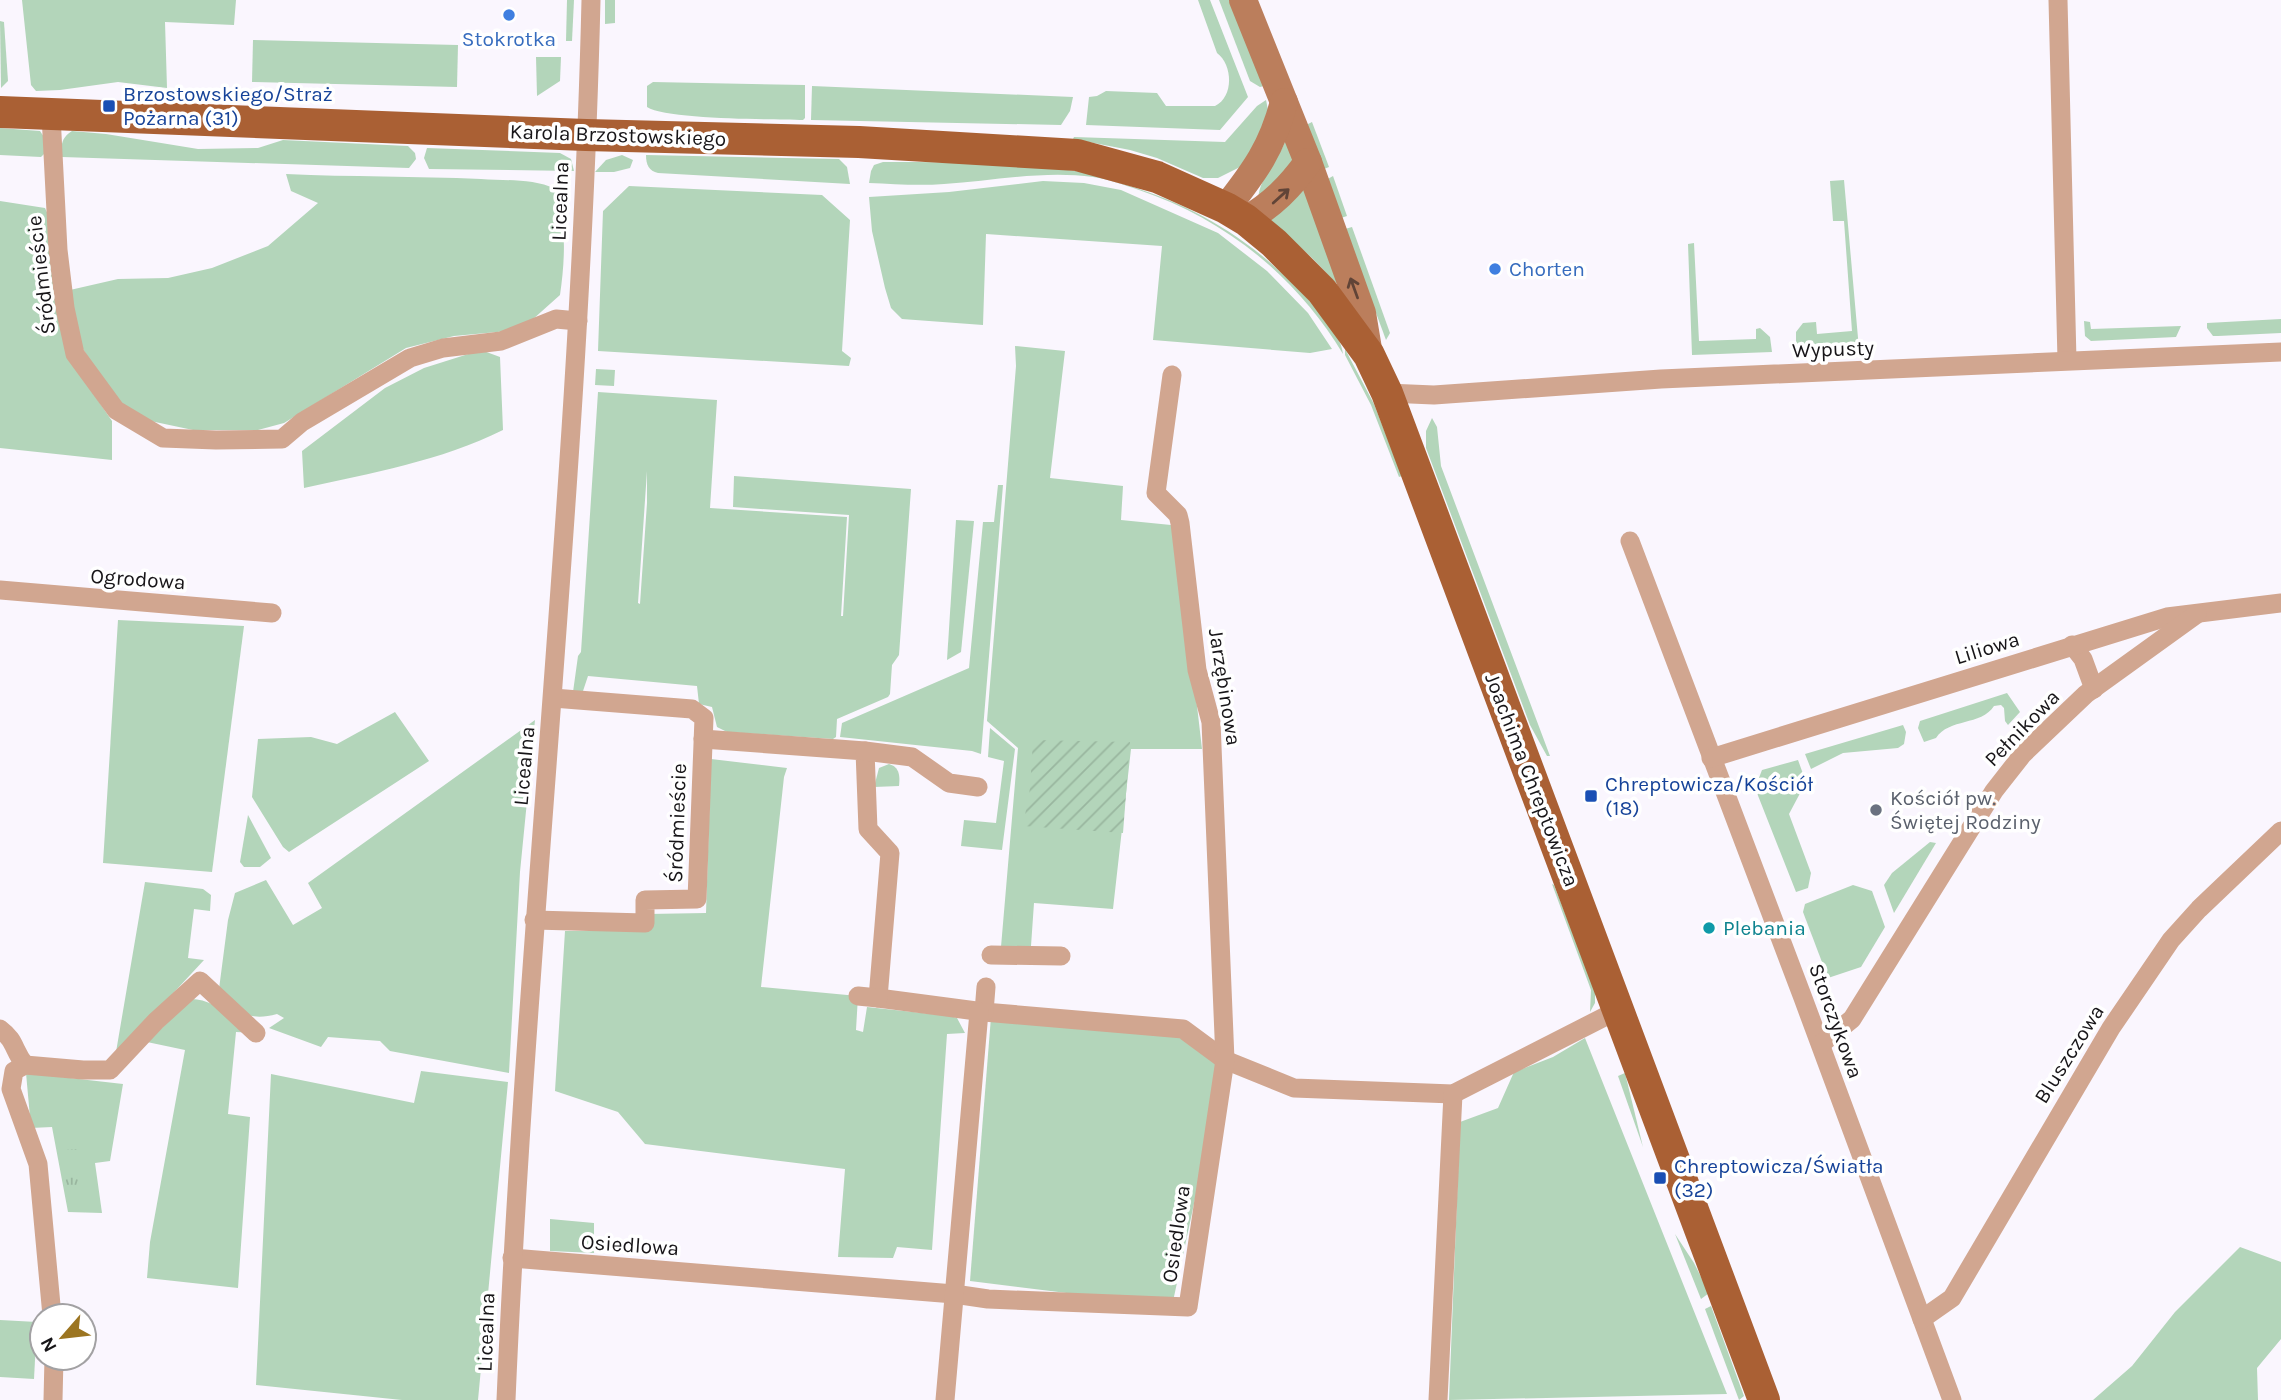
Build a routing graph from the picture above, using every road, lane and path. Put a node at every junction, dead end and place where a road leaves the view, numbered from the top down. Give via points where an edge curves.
1 (591, 0) edge
2 (1243, 0) edge
3 (2058, 0) edge
4 (1284, 102) junction
5 (0, 112) edge
6 (51, 115) junction
7 (586, 135) junction
8 (1308, 162) junction
9 (1236, 214) junction
10 (578, 321) junction
11 (2281, 352) edge
12 (1368, 355) junction
13 (2067, 360) junction
14 (1172, 375) dead end
15 (1387, 393) junction
16 (1630, 541) dead end
17 (0, 590) edge
18 (2281, 603) edge
19 (272, 613) dead end
20 (2198, 613) junction
21 (2072, 645) junction
22 (2094, 689) junction
23 (553, 698) junction
24 (703, 739) junction
25 (865, 751) junction
26 (1711, 758) junction
27 (978, 788) dead end
28 (2281, 831) edge
29 (534, 920) junction
30 (991, 955) dead end
31 (1061, 956) dead end
32 (986, 987) dead end
33 (1618, 1010) junction
34 (982, 1012) junction
35 (0, 1029) edge
36 (257, 1033) dead end
37 (1821, 1044) junction
38 (1225, 1060) junction
39 (13, 1072) edge
40 (1453, 1094) junction
41 (512, 1258) junction
42 (954, 1294) junction
43 (51, 1302) edge
44 (1922, 1319) junction
45 (54, 1372) edge
46 (53, 1400) edge
47 (506, 1400) edge
48 (945, 1400) edge
49 (1438, 1400) edge
50 (1764, 1400) edge
51 (1952, 1400) edge

1 - 7 street, Licealna
2 - 4 main road
3 - 13 street
4 - 8 main road
4 - 9 main road via 1276,130
5 - 6 main road, Karola Brzostowskiego
6 - 7 main road, Karola Brzostowskiego
6 - 10 street, Śródmieście via 58,250 75,354 116,410 163,438 282,439 302,422 410,358 443,348 501,341 556,319
7 - 9 main road, Karola Brzostowskiego via 859,142 1077,155 1157,177
7 - 10 street, Licealna
9 -> 8 main road via 1269,207
12 -> 8 main road via 1362,313
9 - 12 main road, Joachima Chreptowicza via 1274,243 1322,291
10 - 23 street, Licealna
11 - 13 street, Wypusty
12 - 15 main road, Joachima Chreptowicza
13 - 15 street, Wypusty via 1434,395
14 - 38 street, Jarzębinowa via 1156,493 1180,523 1197,670 1211,722
15 - 33 main road, Joachima Chreptowicza
16 - 26 street, Storczykowa
17 - 19 street, Ogrodowa
18 - 20 street, Liliowa
20 - 21 street, Liliowa via 2167,617
20 - 22 street, Pełnikowa
21 - 22 street via 2083,659
21 - 26 street, Liliowa
22 - 37 street, Pełnikowa via 2023,754 1994,791 1852,1019
23 - 24 street, Śródmieście via 691,709 704,718
23 - 29 street, Licealna
24 - 25 street
24 - 29 street, Śródmieście via 696,899 645,900 645,923
25 - 27 street via 912,757 949,783
25 - 34 street via 868,830 890,853 868,997
26 - 37 street, Storczykowa
28 - 44 street, Bluszczowa via 2171,940 2104,1039 1952,1298
29 - 41 street, Licealna
30 - 31 street
32 - 34 street
33 - 40 street
33 - 50 main road, Joachima Chreptowicza
34 - 38 street via 1183,1029
34 - 42 street
35 - 39 street via 11,1038 16,1054
36 - 39 street via 200,981 110,1070
37 - 44 street, Storczykowa
38 - 40 street via 1294,1088
38 - 42 street, Osiedlowa via 1188,1307
39 - 43 street via 11,1088 37,1164
40 - 49 street
41 - 42 street, Osiedlowa
41 - 47 street, Licealna
42 - 48 street
44 - 51 street, Storczykowa
45 - 46 street

